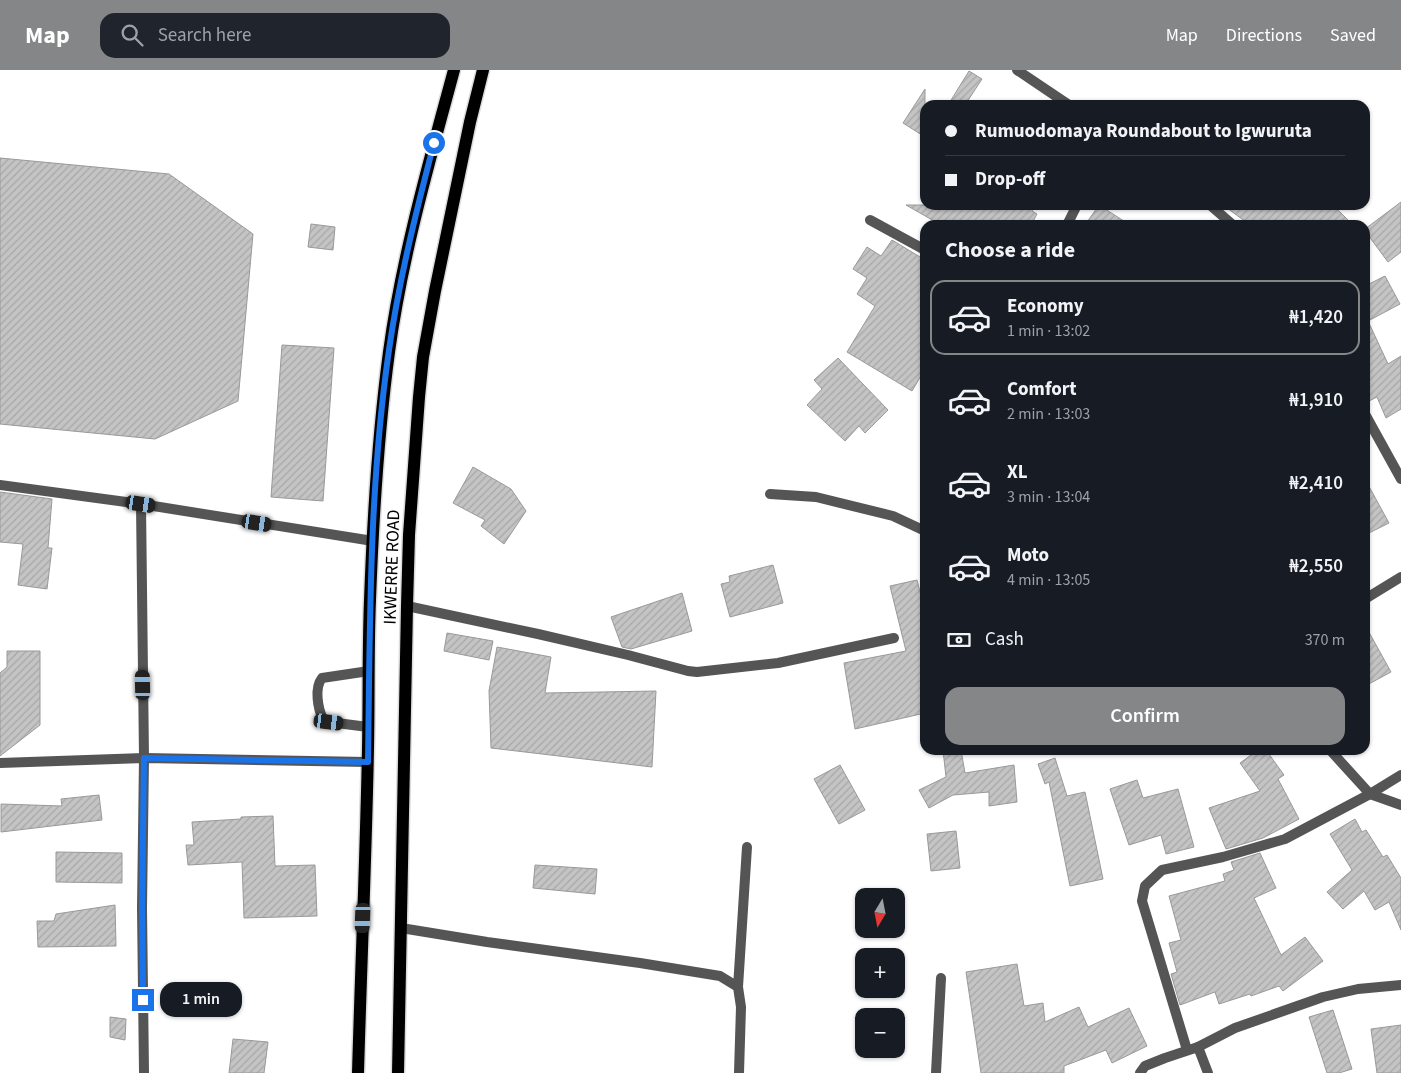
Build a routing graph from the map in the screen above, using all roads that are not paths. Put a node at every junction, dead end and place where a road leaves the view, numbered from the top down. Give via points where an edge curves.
1 (454, 70) edge
2 (483, 70) edge
3 (1017, 70) edge
4 (1062, 100) edge
5 (1216, 210) edge
6 (870, 220) dead end
7 (1227, 220) edge
8 (920, 247) edge
9 (1370, 423) edge
10 (1401, 479) edge
11 (0, 485) edge
12 (770, 494) dead end
13 (141, 504) junction
14 (920, 528) edge
15 (372, 541) junction
16 (1401, 577) edge
17 (1370, 596) edge
18 (407, 606) junction
19 (894, 638) dead end
20 (369, 671) junction
21 (368, 727) junction
22 (1335, 755) edge
23 (144, 758) junction
24 (368, 762) junction
25 (0, 763) edge
26 (1401, 775) edge
27 (1370, 794) junction
28 (1401, 805) edge
29 (747, 846) dead end
30 (401, 928) junction
31 (941, 978) dead end
32 (1401, 985) edge
33 (738, 987) junction
34 (1198, 1047) junction
35 (1187, 1050) junction
36 (144, 1073) edge
37 (358, 1073) edge
38 (398, 1073) edge
39 (739, 1073) edge
40 (936, 1073) edge
41 (1140, 1073) edge
42 (1208, 1073) edge

1 - 15 main road via 401,279 389,351
2 - 18 main road, IKWERRE ROAD via 423,357 409,535
3 - 4 street
5 - 7 street
6 - 8 street
9 - 10 street
11 - 13 street
12 - 14 street via 816,497 893,516
13 - 15 street
13 - 23 street
15 - 20 main road
16 - 17 street
18 - 19 street via 697,672 778,663
18 - 30 main road, IKWERRE ROAD
20 - 21 main road
20 - 21 street via 322,678 318,683 323,719
21 - 24 main road
22 - 27 street
23 - 24 street
23 - 25 street
23 - 36 street
24 - 37 main road
26 - 27 street
27 - 28 street
27 - 35 street via 1285,839 1223,858 1162,870 1145,886 1142,901
29 - 33 street
30 - 33 street via 720,976
30 - 38 main road, IKWERRE ROAD
31 - 40 street
32 - 34 street via 1358,989 1323,997 1235,1028
33 - 39 street via 741,1007
34 - 35 street
34 - 42 street
35 - 41 street via 1145,1066

